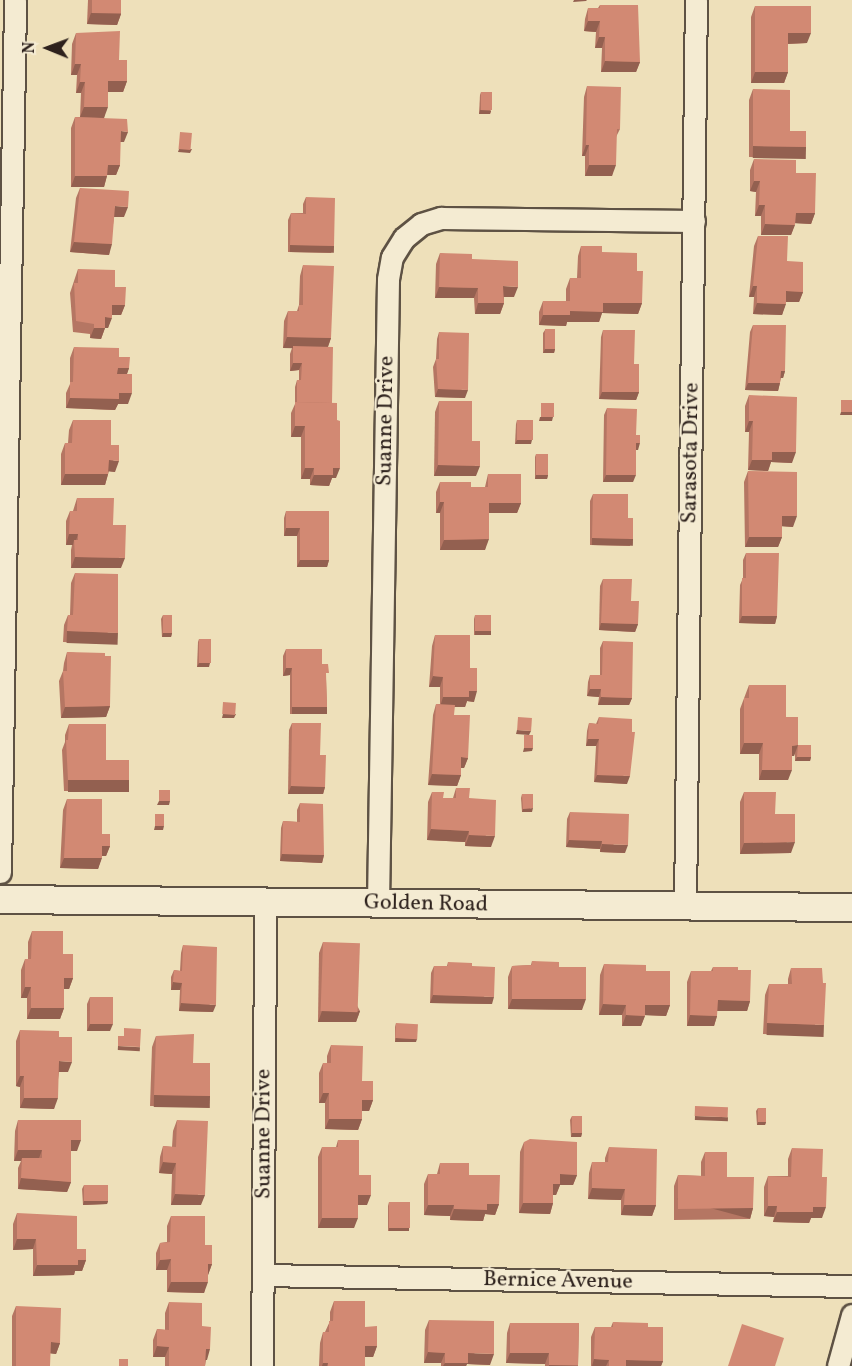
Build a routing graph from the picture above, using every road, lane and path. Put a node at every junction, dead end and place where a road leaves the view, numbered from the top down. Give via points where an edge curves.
1 (15, 0) edge
2 (696, 0) edge
3 (694, 221) junction
4 (0, 872) edge
5 (0, 899) edge
6 (265, 902) junction
7 (378, 903) junction
8 (685, 907) junction
9 (852, 907) edge
10 (263, 1275) junction
11 (852, 1286) edge
12 (852, 1315) edge
13 (262, 1366) edge
14 (838, 1366) edge

1 - 4 street
2 - 3 street, Sarasota Drive
3 - 7 street, Suanne Drive via 441,218 421,224 404,238 392,257 388,279
3 - 8 street, Sarasota Drive
5 - 6 street, Golden Road
6 - 7 street, Golden Road
6 - 10 street, Suanne Drive
7 - 8 street, Golden Road
8 - 9 street, Golden Road
10 - 11 street, Bernice Avenue
10 - 13 street, Suanne Drive
12 - 14 street

